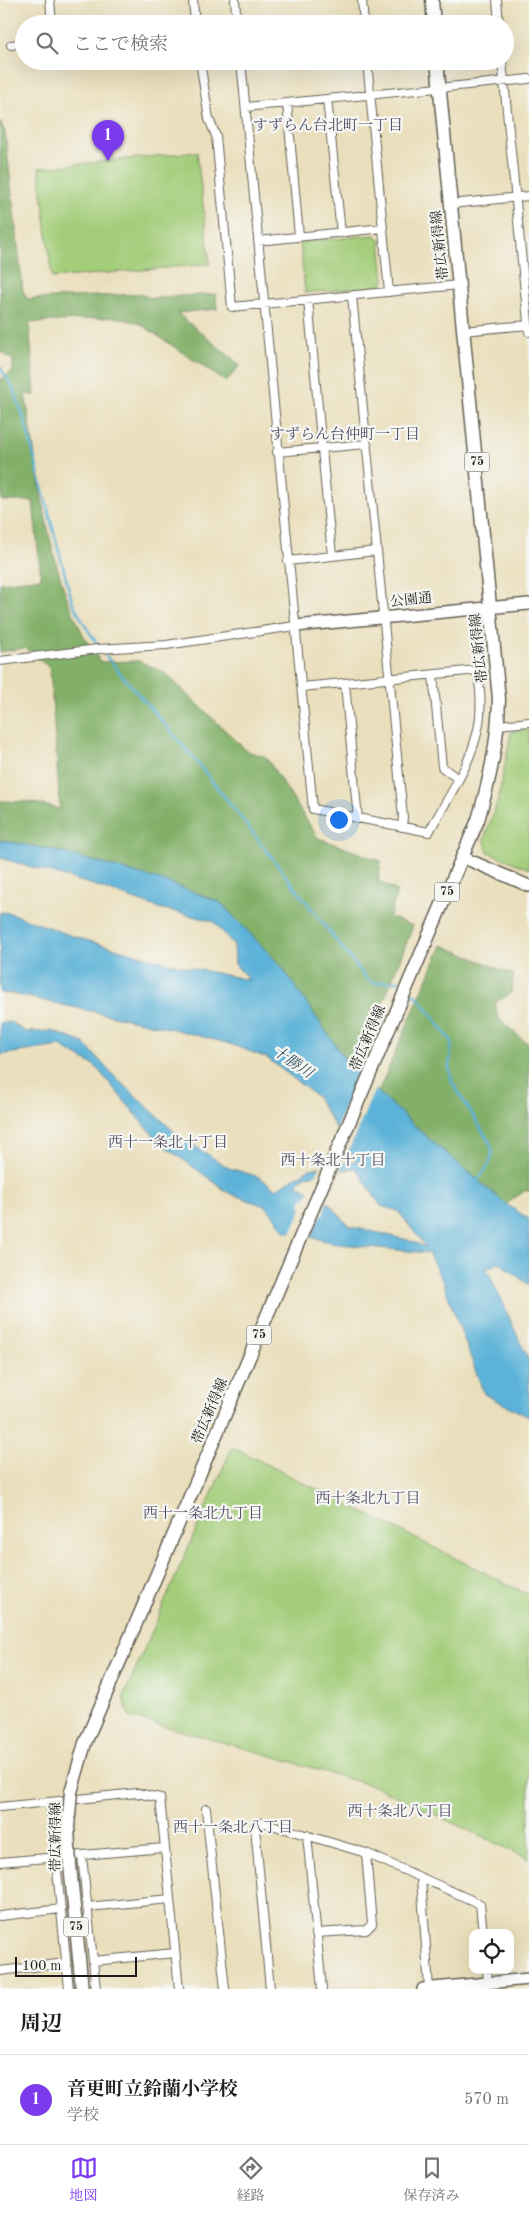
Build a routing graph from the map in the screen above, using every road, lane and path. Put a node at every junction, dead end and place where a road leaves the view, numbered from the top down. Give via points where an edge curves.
1 (50, 0) edge
2 (192, 0) edge
3 (235, 0) edge
4 (362, 0) edge
5 (432, 0) edge
6 (497, 0) edge
7 (51, 15) edge
8 (194, 15) edge
9 (236, 15) edge
10 (363, 15) edge
11 (433, 15) edge
12 (498, 15) edge
13 (15, 44) edge
14 (11, 45) dead end
15 (201, 70) edge
16 (242, 70) edge
17 (368, 70) edge
18 (438, 70) edge
19 (503, 70) edge
20 (529, 79) edge
21 (504, 82) junction
22 (440, 88) junction
23 (370, 95) junction
24 (327, 99) junction
25 (287, 103) junction
26 (246, 107) junction
27 (529, 196) edge
28 (516, 198) junction
29 (451, 204) junction
30 (383, 228) junction
31 (341, 233) junction
32 (299, 236) junction
33 (258, 241) junction
34 (459, 285) junction
35 (389, 292) junction
36 (352, 296) junction
37 (308, 300) junction
38 (264, 304) junction
39 (529, 329) edge
40 (464, 331) junction
41 (366, 444) junction
42 (322, 449) junction
43 (277, 452) junction
44 (376, 551) junction
45 (332, 556) junction
46 (288, 560) junction
47 (529, 604) edge
48 (490, 608) junction
49 (384, 618) junction
50 (295, 626) junction
51 (0, 661) edge
52 (433, 675) junction
53 (390, 680) junction
54 (345, 684) junction
55 (302, 688) junction
56 (529, 722) edge
57 (498, 725) junction
58 (458, 778) junction
59 (358, 819) junction
60 (402, 827) junction
61 (462, 857) junction
62 (529, 886) edge
63 (50, 1802) junction
64 (0, 1807) edge
65 (206, 1809) dead end
66 (306, 1835) junction
67 (164, 1848) junction
68 (366, 1853) junction
69 (82, 1856) junction
70 (56, 1857) junction
71 (0, 1862) edge
72 (421, 1878) junction
73 (170, 1899) junction
74 (87, 1907) junction
75 (60, 1909) junction
76 (0, 1916) edge
77 (483, 1929) edge
78 (316, 1933) junction
79 (175, 1953) junction
80 (93, 1961) junction
81 (66, 1963) junction
82 (0, 1971) edge
83 (487, 1974) edge
84 (529, 1979) edge
85 (488, 1983) junction
86 (465, 1987) edge
87 (429, 1988) edge
88 (68, 1989) edge
89 (82, 1989) edge
90 (96, 1989) edge
91 (179, 1989) edge
92 (225, 1989) edge
93 (270, 1989) edge
94 (322, 1989) edge
95 (422, 1989) edge

1 - 7 street
2 - 8 street
3 - 9 street
4 - 10 street
5 - 11 main road
6 - 12 street
13 - 14 street
15 - 38 street via 209,119 216,136 232,308
16 - 26 street
17 - 23 street
18 - 22 main road, 帯広新得線 / 75
19 - 21 street
20 - 21 street
21 - 22 street
21 - 28 street
22 - 23 street
22 - 29 main road, 帯広新得線 / 75
23 - 24 street
23 - 30 street
24 - 25 street
24 - 31 street
25 - 26 street
25 - 32 street
26 - 33 street
27 - 28 street
28 - 29 street
28 - 39 street
29 - 34 main road, 帯広新得線 / 75
30 - 31 street
30 - 35 street
31 - 32 street
32 - 33 street
33 - 38 street
34 - 35 street
34 - 40 main road, 帯広新得線 / 75
35 - 36 street
36 - 37 street
36 - 41 street
37 - 38 street
37 - 42 street
38 - 43 street
39 - 40 street
40 - 48 main road, 帯広新得線 / 75
41 - 42 street
41 - 44 street
42 - 43 street
42 - 45 street
43 - 46 street
44 - 45 street
44 - 49 street
45 - 46 street
46 - 50 street
47 - 48 street, 公園通
48 - 49 street, 公園通
48 - 57 main road, 帯広新得線 / 75 via 499,699
49 - 50 street, 公園通
49 - 53 street
50 - 51 street via 166,645
50 - 55 street
52 - 53 street
52 - 58 street via 442,767
52 - 58 street via 478,670 479,726 470,757
53 - 54 street
53 - 60 street
54 - 55 street
54 - 59 street
55 - 59 street via 313,809
56 - 57 street
57 - 61 main road, 帯広新得線 / 75 via 490,780
58 - 60 street via 429,832
59 - 60 street
61 - 62 street
61 - 89 main road, 帯広新得線 / 75, bridge via 85,1744 71,1792 68,1827
63 - 64 street
63 - 67 street via 137,1793 160,1798
63 - 70 street
65 - 92 street
66 - 68 street
66 - 78 street
66 - 93 street via 265,1823 259,1823 255,1828
67 - 69 street
67 - 73 street
68 - 72 street
68 - 78 street via 372,1924 366,1930
69 - 70 street
69 - 74 street
70 - 71 street
70 - 75 street
72 - 77 street via 480,1904
72 - 87 street
73 - 74 street
73 - 79 street
74 - 80 street
75 - 76 street
75 - 81 street
78 - 94 street
79 - 80 street
79 - 91 street
80 - 90 street
81 - 82 street
81 - 88 street
83 - 85 street
84 - 85 street
85 - 86 street
86 - 87 street
87 - 95 street

